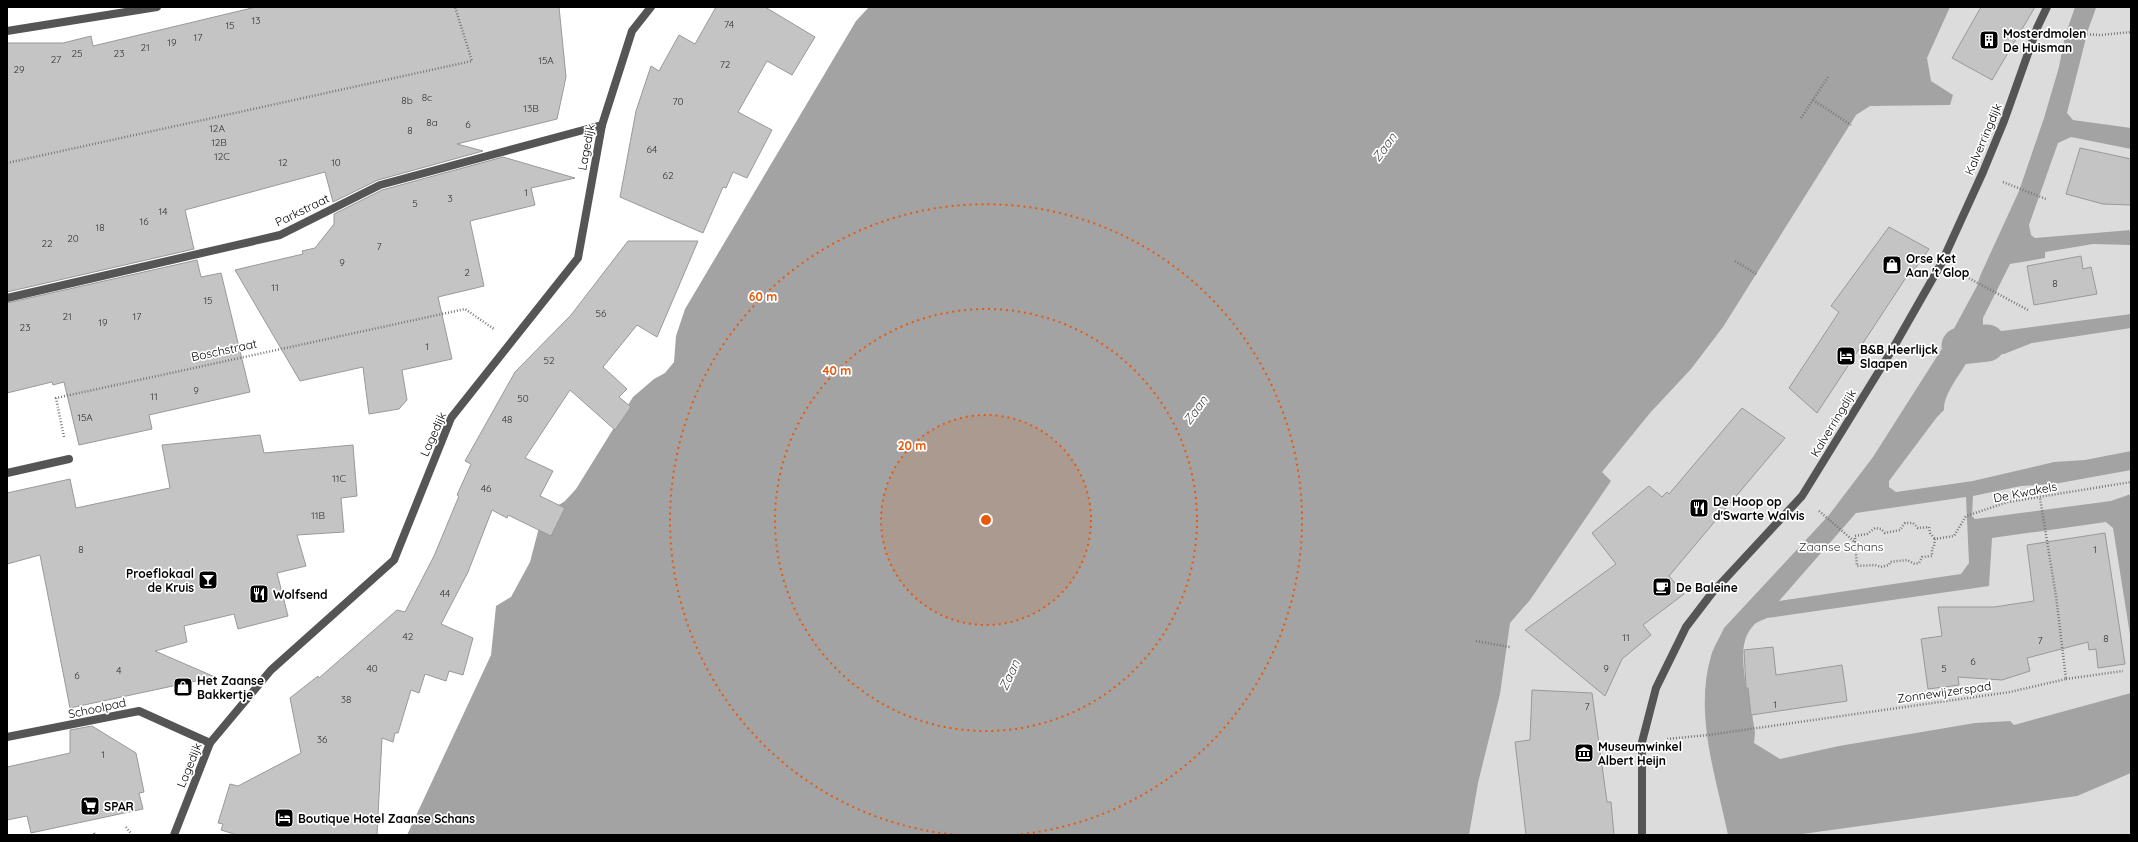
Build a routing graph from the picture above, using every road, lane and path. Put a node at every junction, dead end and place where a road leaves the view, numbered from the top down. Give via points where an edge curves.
1 (157, 7) edge
2 (455, 7) edge
3 (651, 7) edge
4 (2047, 7) edge
5 (7, 31) edge
6 (2131, 32) edge
7 (2059, 33) dead end
8 (1828, 77) dead end
9 (1813, 100) junction
10 (1801, 118) dead end
11 (1851, 124) dead end
12 (602, 125) junction
13 (7, 163) edge
14 (2015, 187) dead end
15 (2046, 199) dead end
16 (1735, 261) dead end
17 (1758, 275) dead end
18 (1971, 279) dead end
19 (7, 298) edge
20 (2028, 310) dead end
21 (511, 341) junction
22 (69, 459) joint
23 (7, 473) edge
24 (2131, 482) edge
25 (2040, 498) junction
26 (1814, 506) dead end
27 (1935, 539) junction
28 (1855, 542) junction
29 (1476, 641) dead end
30 (1510, 647) dead end
31 (2123, 671) dead end
32 (2066, 680) junction
33 (7, 738) edge
34 (1642, 742) junction
35 (210, 743) junction
36 (126, 827) dead end
37 (132, 835) edge
38 (174, 835) edge
39 (1642, 835) edge

1 - 5 street
2 - 13 path via 472,61
3 - 12 street, Lagedijk via 632,31
4 - 34 street, Kalverringdijk via 2001,128 1941,264 1892,350 1802,496 1712,593 1686,627 1656,688
6 - 7 path via 2101,35
8 - 9 path
9 - 10 path
9 - 11 path
12 - 19 street, Parkstraat via 380,185 280,235
12 - 21 street, Lagedijk via 578,258
14 - 15 path
16 - 17 path
18 - 20 path
21 - 22 path, Boschstraat via 465,309 56,398
21 - 35 street, Lagedijk via 451,418 394,560 271,670
22 - 23 street
24 - 25 path, De Kwakels
25 - 27 path, De Kwakels via 2008,502 1975,512 1966,516 1954,536
25 - 32 path
26 - 28 path
27 - 28 path via 1929,527 1918,528 1905,523 1900,530 1893,532 1885,533 1875,528 1867,534 1855,536
27 - 28 path via 1932,556 1922,558 1919,563 1907,560 1890,562 1881,567 1875,564 1857,566
29 - 30 path
31 - 32 path, Zonnewijzerspad
32 - 34 path, Zonnewijzerspad via 2010,692
33 - 35 street, Schoolpad via 139,711
34 - 39 street, Kalverringdijk
35 - 38 street, Lagedijk
36 - 37 path

